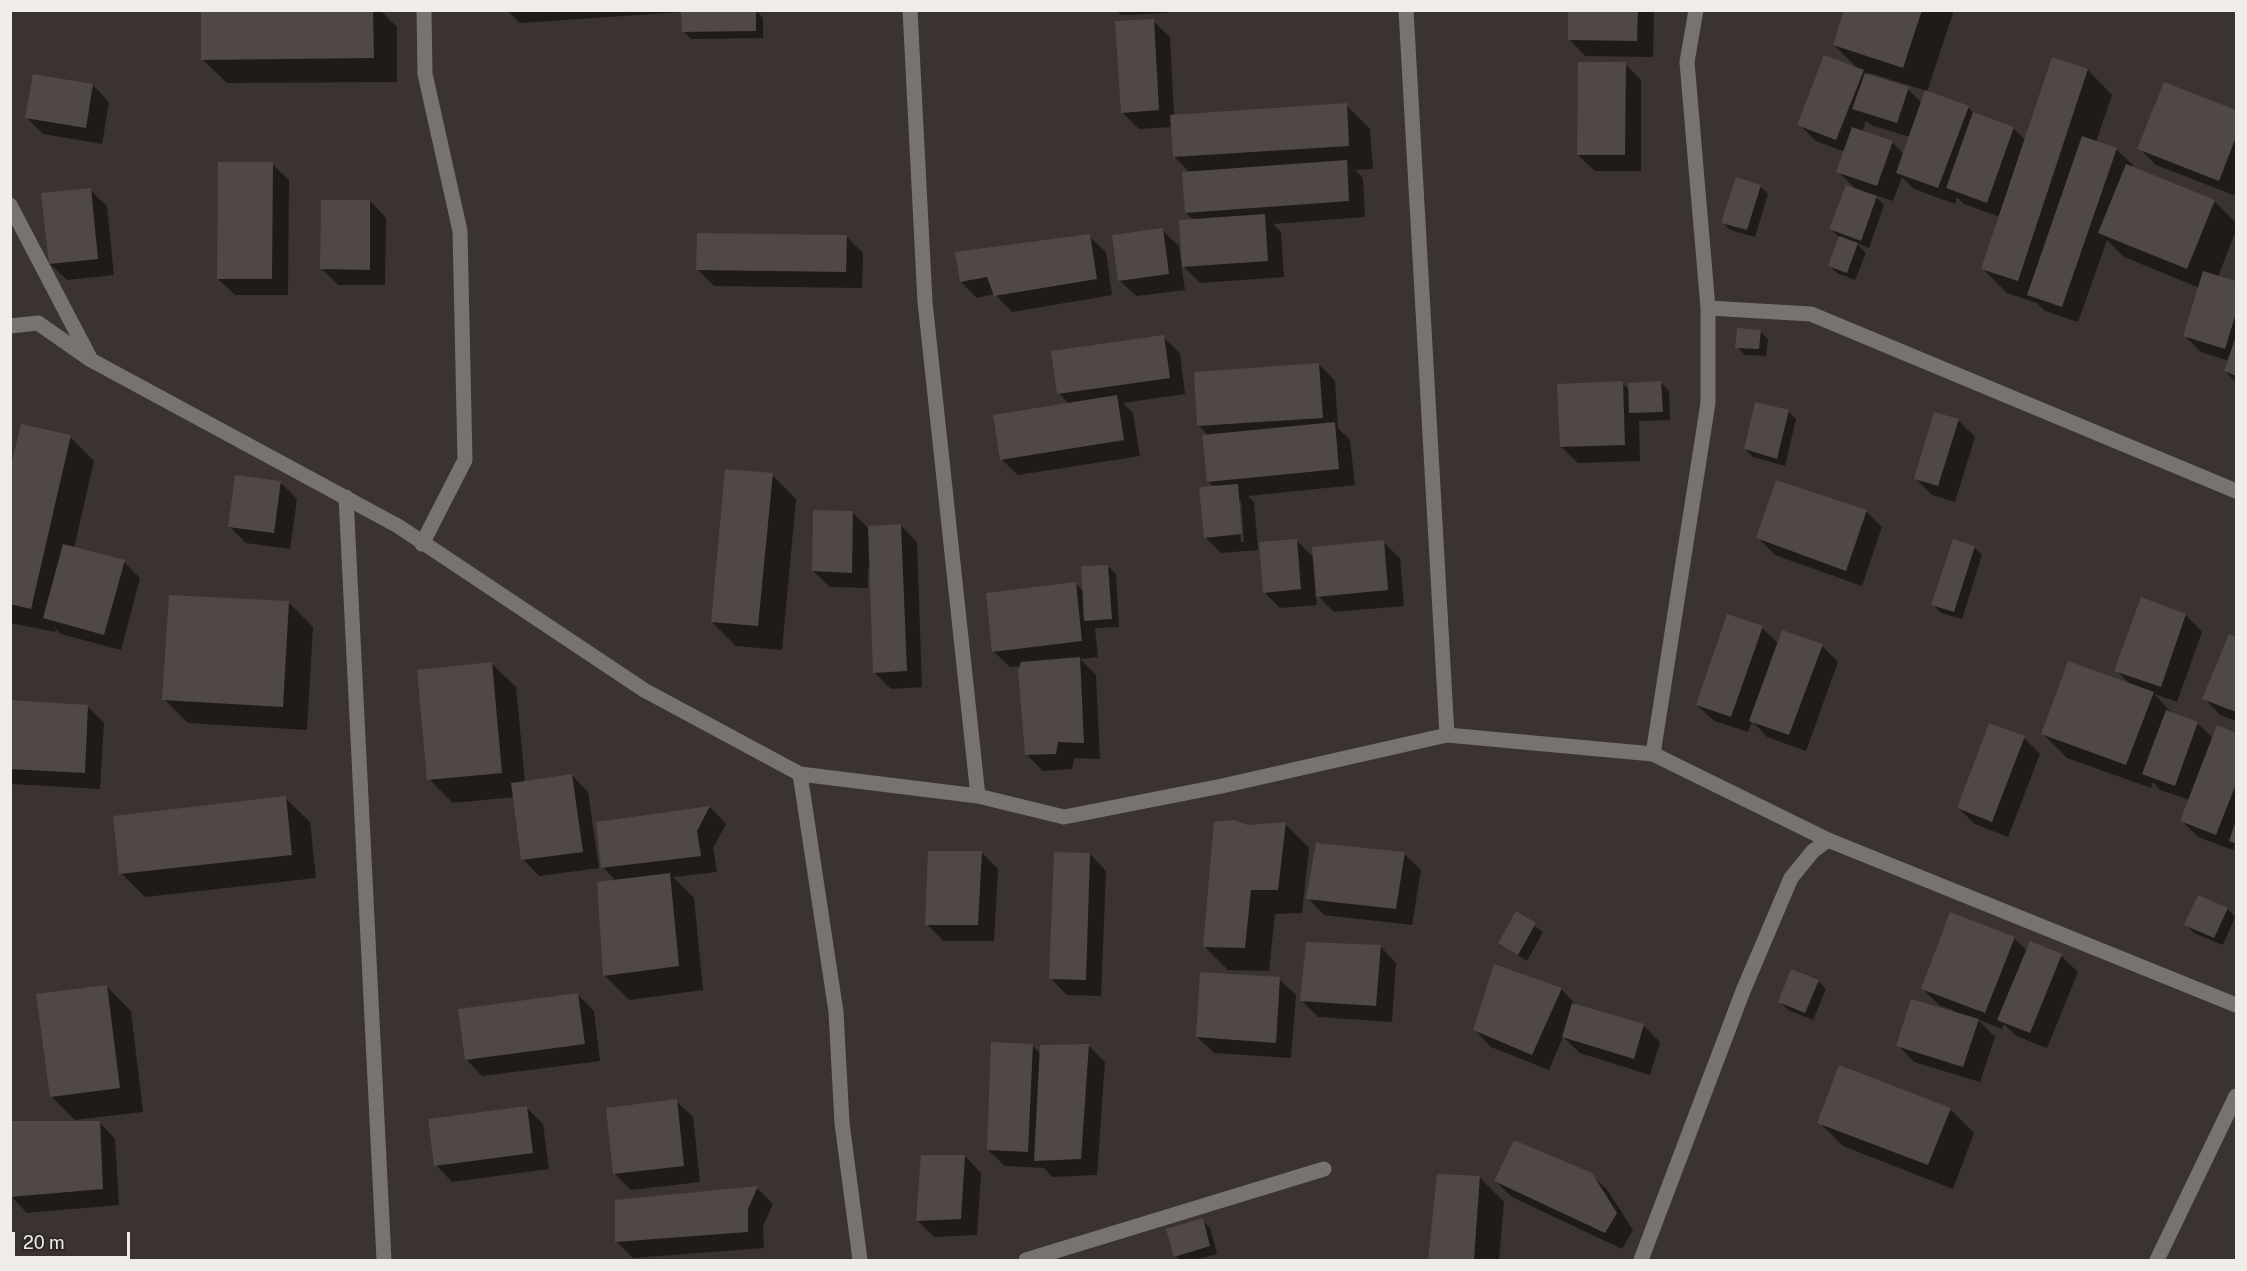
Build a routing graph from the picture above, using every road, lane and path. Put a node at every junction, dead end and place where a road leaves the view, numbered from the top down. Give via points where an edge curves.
1 (424, 10) edge
2 (910, 10) edge
3 (1406, 10) edge
4 (1696, 10) edge
5 (10, 205) edge
6 (1708, 308) junction
7 (10, 326) edge
8 (91, 360) junction
9 (2236, 491) edge
10 (346, 497) junction
11 (422, 544) junction
12 (1447, 735) junction
13 (1653, 754) junction
14 (800, 774) junction
15 (978, 796) junction
16 (1828, 840) junction
17 (2236, 1005) edge
18 (2236, 1096) edge
19 (1324, 1169) dead end
20 (384, 1260) edge
21 (860, 1260) edge
22 (1026, 1260) edge
23 (1641, 1260) edge
24 (2157, 1260) edge

1 - 11 street via 426,74 460,231 465,460
2 - 15 street via 925,302
3 - 12 street
4 - 6 street via 1687,62
5 - 8 street
6 - 9 street via 1811,314
6 - 13 street via 1708,403
7 - 8 street via 38,323
8 - 10 street
10 - 11 street
10 - 20 street
11 - 14 street via 644,690
12 - 13 street
12 - 15 street via 1064,817
13 - 16 street
14 - 15 street
14 - 21 street via 836,1012 842,1122
16 - 17 street
16 - 23 street via 1813,851 1791,878 1743,991
18 - 24 street
19 - 22 street

